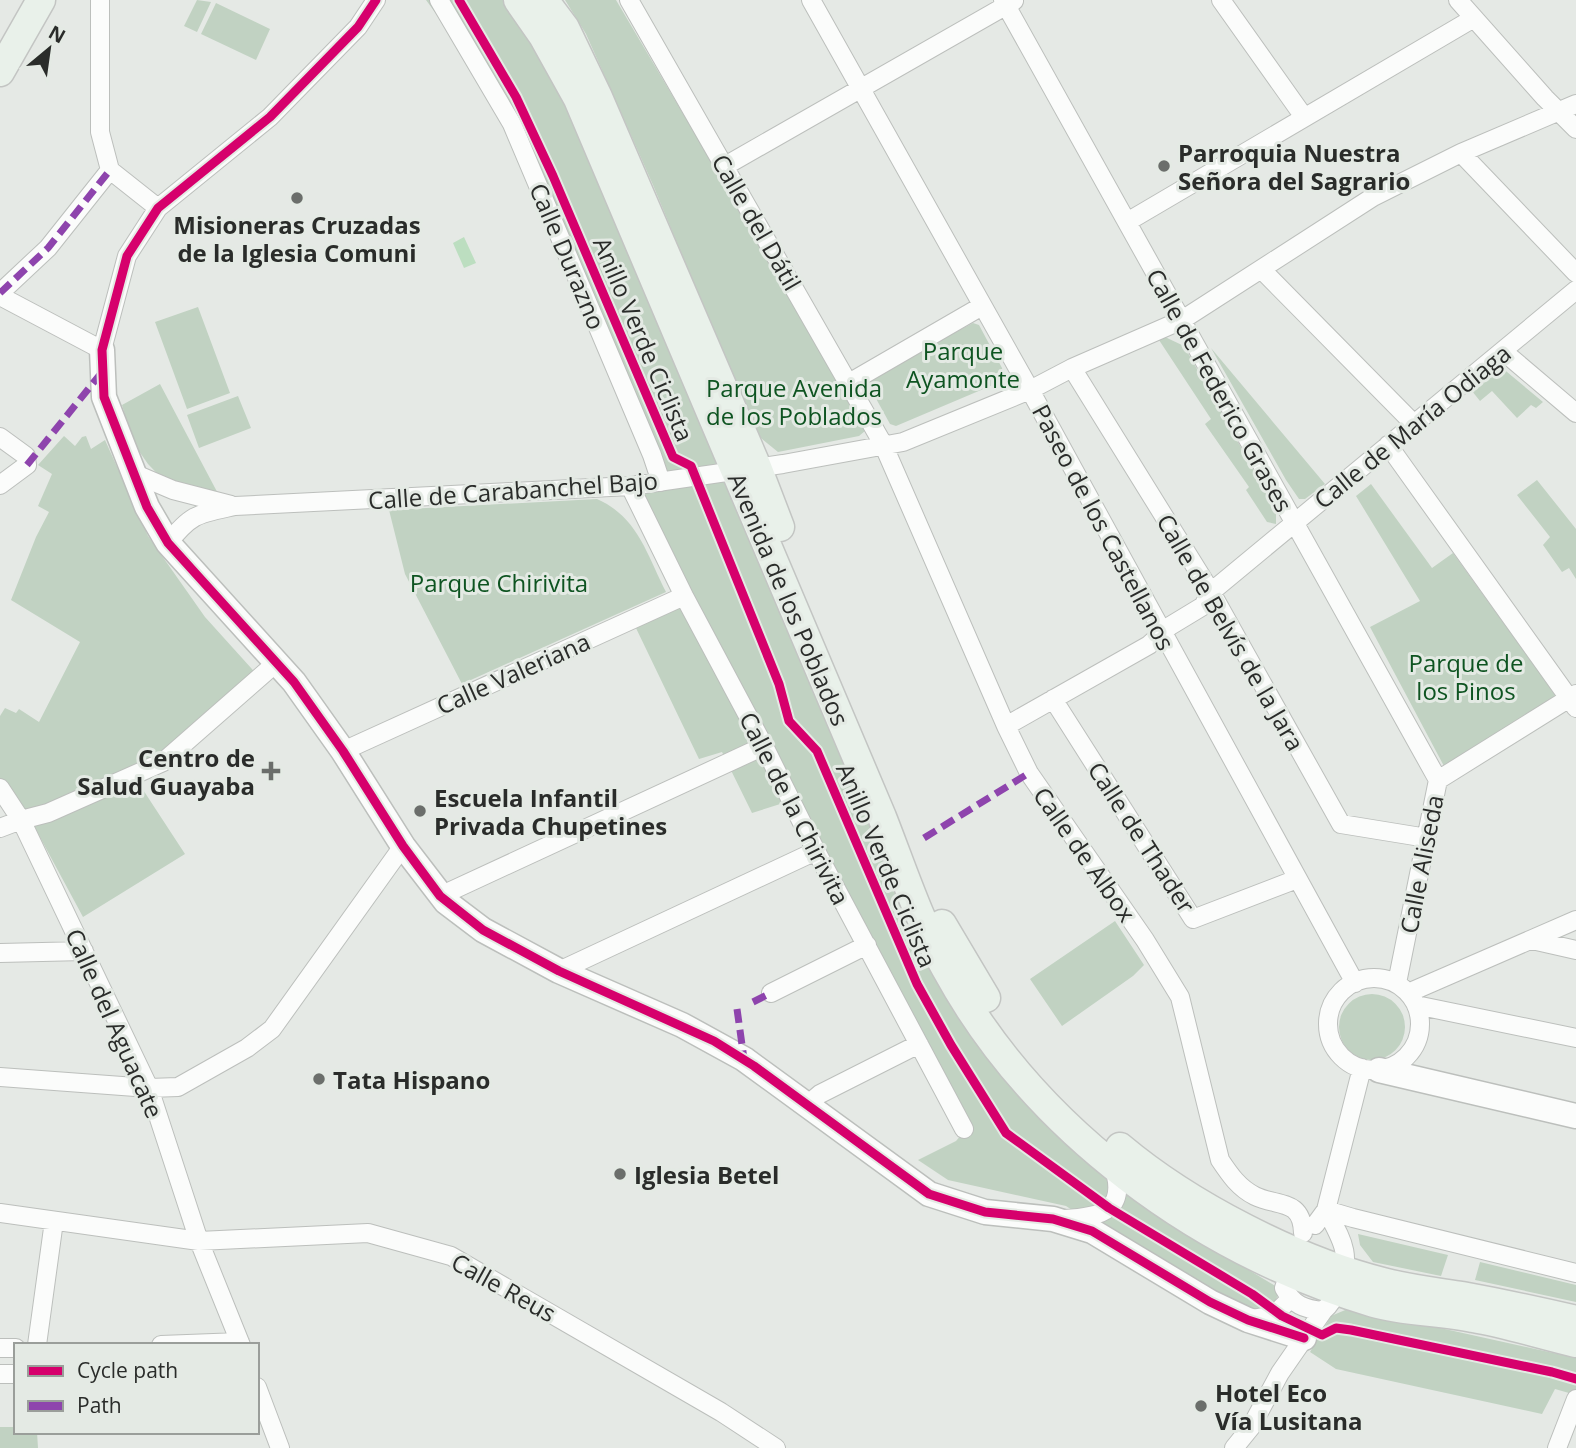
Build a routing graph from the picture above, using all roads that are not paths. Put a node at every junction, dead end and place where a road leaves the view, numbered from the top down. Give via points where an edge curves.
1 (41, 0) edge
2 (100, 0) edge
3 (376, 0) edge
4 (439, 0) edge
5 (518, 0) edge
6 (544, 0) edge
7 (629, 0) edge
8 (811, 0) edge
9 (1220, 0) edge
10 (1458, 0) edge
11 (1008, 2) edge
12 (1474, 18) junction
13 (0, 72) edge
14 (861, 89) junction
15 (1568, 107) edge
16 (1304, 117) junction
17 (1576, 129) edge
18 (1461, 153) junction
19 (726, 166) junction
20 (110, 170) junction
21 (158, 208) junction
22 (1127, 222) junction
23 (1262, 271) junction
24 (1576, 273) edge
25 (1576, 290) edge
26 (0, 294) edge
27 (982, 306) junction
28 (1182, 320) junction
29 (1504, 352) junction
30 (103, 360) junction
31 (1072, 368) junction
32 (849, 383) junction
33 (1030, 390) junction
34 (1576, 413) edge
35 (1414, 424) junction
36 (0, 437) edge
37 (883, 444) junction
38 (1388, 445) junction
39 (746, 469) junction
40 (133, 473) junction
41 (661, 482) junction
42 (0, 485) edge
43 (630, 486) junction
44 (173, 490) junction
45 (235, 506) junction
46 (148, 507) junction
47 (1294, 523) junction
48 (168, 543) junction
49 (1211, 592) junction
50 (684, 596) junction
51 (1162, 634) junction
52 (276, 663) junction
53 (1053, 699) junction
54 (1574, 700) edge
55 (1006, 726) junction
56 (764, 746) junction
57 (342, 751) junction
58 (1438, 780) junction
59 (0, 788) edge
60 (21, 820) junction
61 (0, 828) edge
62 (1427, 838) junction
63 (403, 846) junction
64 (816, 851) junction
65 (1297, 879) junction
66 (440, 896) junction
67 (1576, 920) edge
68 (1532, 940) junction
69 (867, 945) junction
70 (1576, 950) edge
71 (84, 951) junction
72 (0, 953) edge
73 (559, 971) junction
74 (1354, 982) junction
75 (771, 993) dead end
76 (1407, 994) junction
77 (1576, 1038) edge
78 (919, 1044) junction
79 (1371, 1069) junction
80 (0, 1077) edge
81 (149, 1088) junction
82 (807, 1105) junction
83 (1576, 1116) edge
84 (964, 1129) dead end
85 (1113, 1165) junction
86 (1326, 1210) junction
87 (0, 1213) edge
88 (1053, 1219) junction
89 (54, 1221) junction
90 (200, 1241) junction
91 (1254, 1245) junction
92 (1296, 1262) junction
93 (1576, 1273) edge
94 (1337, 1277) junction
95 (1380, 1293) junction
96 (1248, 1320) junction
97 (1576, 1320) edge
98 (1279, 1329) junction
99 (1304, 1338) junction
100 (37, 1343) edge
101 (241, 1343) edge
102 (1576, 1343) edge
103 (1280, 1373) junction
104 (259, 1392) edge
105 (1576, 1399) edge
106 (280, 1448) edge
107 (776, 1448) edge
108 (1234, 1448) edge
109 (1557, 1448) edge

1 - 13 main road
2 - 20 street via 100,132
3 - 21 street via 358,27 270,117
4 - 41 street, Calle Durazno via 512,124
5 - 39 main road, Avenida de los Poblados via 578,99
6 - 39 main road, Avenida de los Poblados via 565,28 598,97
7 - 19 street, Calle del Dátil
8 - 14 street, Paseo de los Castellanos
9 - 16 street
10 - 12 street
11 - 14 street
11 - 22 street, Calle de Federico Grases
12 - 15 street via 1545,98
12 - 16 street
14 - 19 street
14 - 27 street, Paseo de los Castellanos
15 - 17 street
15 - 18 street, Calle de Carabanchel Bajo
16 - 22 street
18 - 23 street, Calle de Carabanchel Bajo via 1373,197
18 - 24 street
19 - 32 street, Calle del Dátil
20 - 21 street
20 - 26 street via 48,248
21 - 30 street via 127,256
22 - 28 street, Calle de Federico Grases
23 - 28 street, Calle de Carabanchel Bajo
23 - 35 street
25 - 29 street, Calle de María Odiaga
26 - 30 street
27 - 32 street
27 - 33 street, Paseo de los Castellanos
28 - 31 street, Calle de Carabanchel Bajo
28 - 47 street, Calle de Federico Grases
29 - 34 street
29 - 35 street, Calle de María Odiaga
30 - 40 street via 104,397
31 - 33 street, Calle de Carabanchel Bajo
31 - 49 street, Calle de Belvís de la Jara
32 - 37 street, Calle del Dátil
33 - 37 street, Calle de Carabanchel Bajo via 903,442
33 - 51 street, Paseo de los Castellanos
35 - 38 street, Calle de María Odiaga
36 - 42 street via 26,456 27,465
37 - 39 street, Calle de Carabanchel Bajo
37 - 55 street, Calle de Albox
38 - 47 street, Calle de María Odiaga
38 - 54 street
39 - 41 street, Calle de Carabanchel Bajo
39 - 85 main road, Avenida de los Poblados via 946,970 1019,1074
39 - 91 main road, Avenida de los Poblados via 942,924 989,1002 1013,1038 1072,1106 1123,1150
40 - 44 street
40 - 46 street
41 - 43 street, Calle de Carabanchel Bajo
43 - 45 street, Calle de Carabanchel Bajo
43 - 50 street, Calle de la Chirivita
44 - 45 street
44 - 46 street via 159,495
45 - 48 street via 196,514
46 - 48 street
47 - 49 street, Calle de María Odiaga
47 - 58 street, Calle de Federico Grases
48 - 52 street
49 - 51 street, Calle de María Odiaga via 1203,606
49 - 62 street, Calle de Belvís de la Jara via 1341,824
50 - 56 street, Calle de la Chirivita
50 - 57 street, Calle Valeriana
51 - 53 street, Calle de María Odiaga
51 - 65 street, Paseo de los Castellanos
52 - 57 street
52 - 60 street via 163,762 48,813
53 - 55 street, Calle de María Odiaga
53 - 65 street, Calle de Thader via 1193,919
54 - 58 street, Calle Aliseda
55 - 92 street, Calle de Albox via 1029,773 1180,997 1220,1160 1234,1181 1256,1197 1299,1214
56 - 64 street, Calle de la Chirivita
56 - 66 street
57 - 63 street
58 - 62 street, Calle Aliseda
59 - 60 street, Calle del Aguacate
60 - 61 street
60 - 71 street, Calle del Aguacate
62 - 76 street, Calle Aliseda
63 - 66 street
63 - 81 street via 272,1029 178,1087
64 - 69 street, Calle de la Chirivita
64 - 73 street
65 - 74 street, Paseo de los Castellanos
66 - 73 street via 483,930
67 - 68 street
68 - 70 street
68 - 76 street
69 - 75 street
69 - 78 street, Calle de la Chirivita
71 - 72 street
71 - 81 street, Calle del Aguacate
73 - 82 street via 714,1041
74 - 76 street via 1381,979
74 - 79 street via 1335,1000 1328,1024 1341,1056
76 - 77 street
76 - 79 street via 1420,1026 1414,1047 1393,1066
78 - 82 street
78 - 84 street, Calle de la Chirivita
79 - 83 street
79 - 86 street
80 - 81 street
81 - 90 street, Calle del Aguacate
82 - 88 street via 929,1194 985,1212
85 - 88 street via 1117,1198 1109,1208 1099,1214
85 - 91 main road, Avenida de los Poblados via 1157,1200
86 - 92 street
86 - 93 street
86 - 94 street
87 - 89 street, Calle Reus
88 - 96 street via 1092,1231
89 - 90 street, Calle Reus
89 - 100 street
90 - 101 street, Calle del Aguacate
90 - 107 street, Calle Reus via 368,1233 451,1256
91 - 92 main road
91 - 92 main road
92 - 94 main road
92 - 94 street via 1306,1310
92 - 96 street via 1274,1315
92 - 98 street
94 - 95 main road via 1351,1301
94 - 95 main road via 1358,1266
94 - 99 street
95 - 97 main road via 1513,1306
95 - 102 main road
96 - 98 street
98 - 99 street
98 - 103 street via 1284,1346
99 - 103 street
103 - 108 street
104 - 106 street
105 - 109 street

